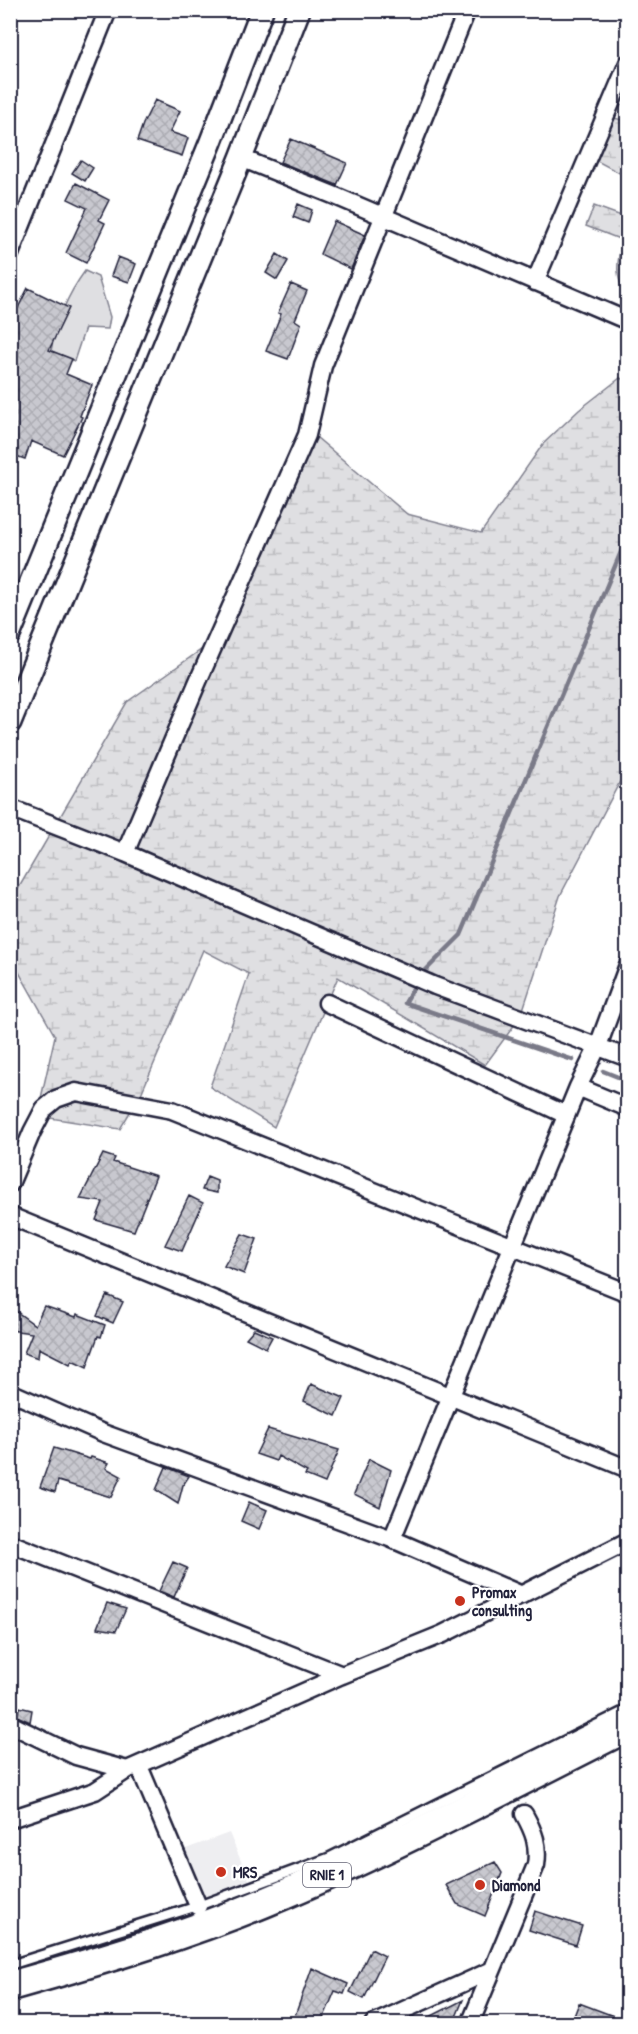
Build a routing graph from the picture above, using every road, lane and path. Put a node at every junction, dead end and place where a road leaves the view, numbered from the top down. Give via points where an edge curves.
1 (108, 10) edge
2 (262, 10) edge
3 (299, 10) edge
4 (467, 10) edge
5 (627, 63) edge
6 (241, 158) junction
7 (384, 218) junction
8 (10, 254) edge
9 (535, 282) junction
10 (627, 321) edge
11 (10, 633) edge
12 (10, 722) edge
13 (10, 808) edge
14 (125, 853) junction
15 (627, 965) edge
16 (327, 1003) dead end
17 (597, 1046) junction
18 (627, 1058) edge
19 (578, 1087) junction
20 (627, 1108) edge
21 (566, 1115) junction
22 (10, 1184) edge
23 (10, 1216) edge
24 (513, 1245) junction
25 (627, 1293) edge
26 (10, 1392) edge
27 (450, 1396) junction
28 (627, 1469) edge
29 (392, 1539) junction
30 (627, 1541) edge
31 (10, 1543) edge
32 (522, 1595) junction
33 (342, 1675) junction
34 (627, 1709) edge
35 (10, 1724) edge
36 (627, 1727) edge
37 (133, 1768) junction
38 (524, 1814) dead end
39 (10, 1819) edge
40 (198, 1906) junction
41 (10, 1965) edge
42 (490, 1971) junction
43 (10, 1986) edge
44 (373, 2024) edge
45 (470, 2024) edge

1 - 8 street
2 - 11 street
3 - 6 street
4 - 7 street
5 - 9 street
6 - 7 street
6 - 12 street
7 - 9 street
7 - 14 street via 323,366 307,435
9 - 10 street
13 - 14 street
14 - 17 street via 399,972
15 - 17 street
16 - 21 street
17 - 18 street
17 - 19 street
19 - 20 street
19 - 21 street
21 - 24 street
22 - 24 street via 44,1109 56,1099 76,1092 172,1110
23 - 27 street
24 - 25 street
24 - 27 street
26 - 29 street via 103,1432
27 - 28 street
27 - 29 street
29 - 32 street
30 - 32 street
31 - 33 street
32 - 33 street via 443,1635
33 - 37 street
34 - 40 lane via 328,1858
35 - 37 street via 76,1756
36 - 43 highway, RNIE 1 via 381,1851 284,1894 206,1925
37 - 39 street via 94,1791
37 - 40 street
38 - 42 street via 537,1841 536,1865
40 - 41 lane
42 - 44 street
42 - 45 street

